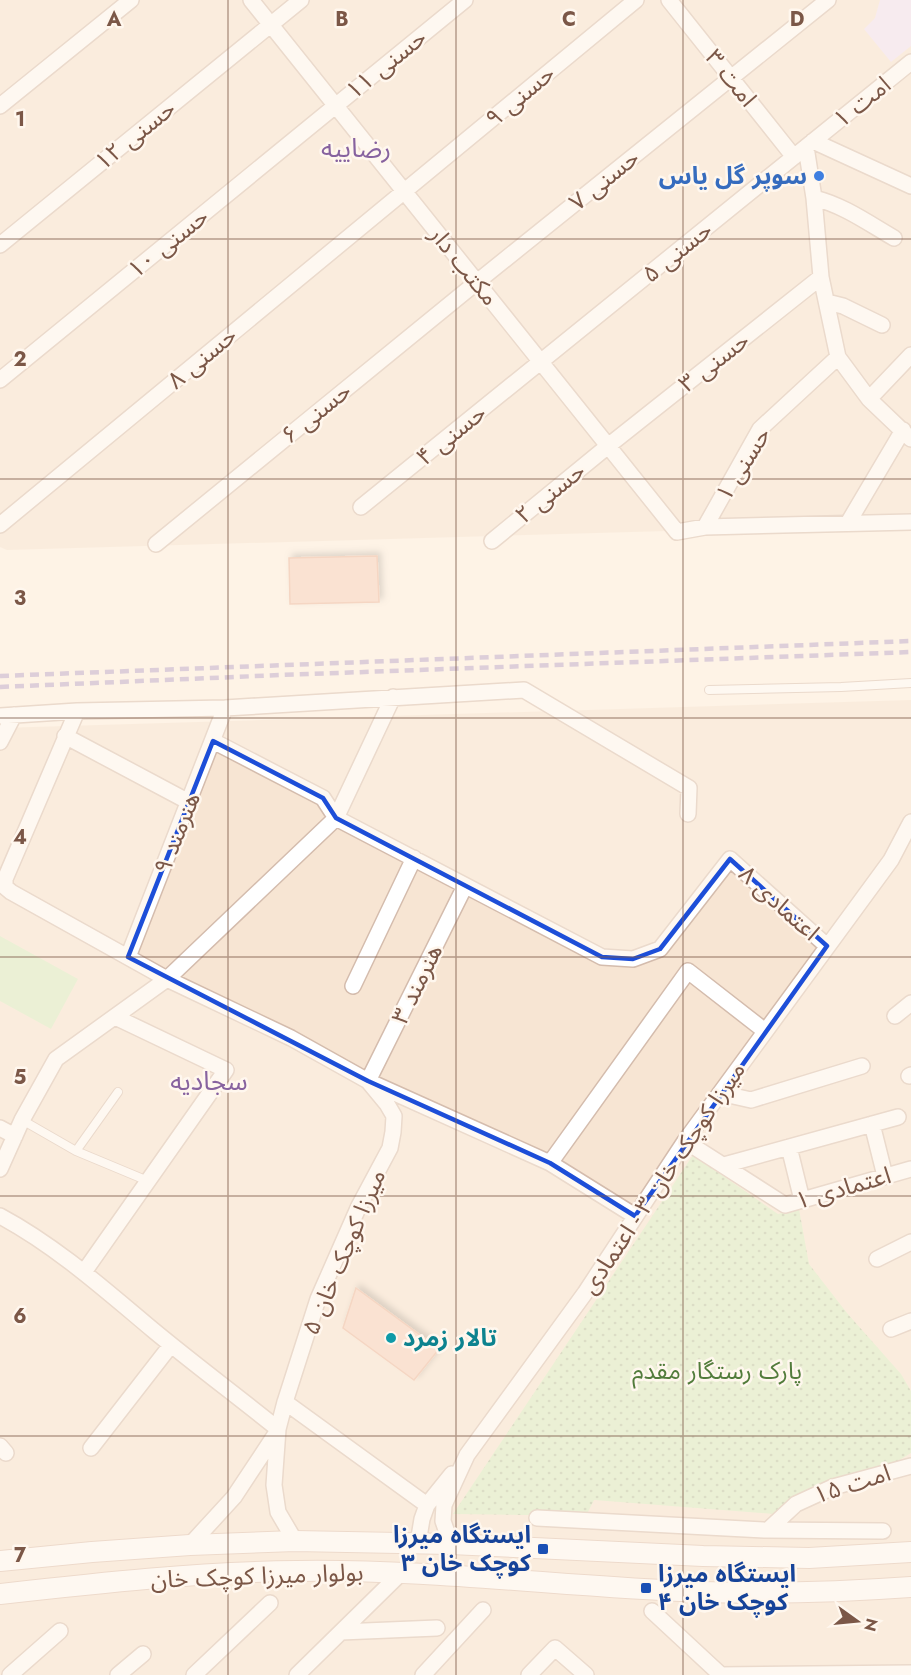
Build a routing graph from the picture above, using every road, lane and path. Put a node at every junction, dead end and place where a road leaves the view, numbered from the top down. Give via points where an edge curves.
1 (131, 0) edge
2 (251, 0) edge
3 (301, 0) edge
4 (465, 0) edge
5 (636, 0) edge
6 (669, 0) edge
7 (828, 0) edge
8 (271, 25) junction
9 (911, 62) edge
10 (731, 78) junction
11 (0, 106) edge
12 (336, 106) junction
13 (804, 148) junction
14 (911, 186) edge
15 (404, 191) junction
16 (814, 198) junction
17 (894, 238) dead end
18 (0, 245) edge
19 (821, 277) junction
20 (477, 282) junction
21 (826, 302) junction
22 (882, 325) dead end
23 (911, 355) edge
24 (838, 357) junction
25 (541, 362) junction
26 (0, 380) edge
27 (869, 399) junction
28 (907, 434) edge
29 (608, 446) junction
30 (362, 507) dead end
31 (911, 522) edge
32 (848, 523) junction
33 (0, 525) edge
34 (705, 527) junction
35 (492, 541) dead end
36 (156, 544) dead end
37 (911, 683) edge
38 (709, 690) dead end
39 (393, 698) junction
40 (225, 708) junction
41 (77, 711) junction
42 (7, 715) edge
43 (65, 736) junction
44 (213, 741) junction
45 (0, 742) edge
46 (189, 802) junction
47 (688, 814) dead end
48 (336, 818) junction
49 (911, 822) edge
50 (414, 858) junction
51 (465, 886) junction
52 (827, 946) junction
53 (128, 957) junction
54 (167, 979) junction
55 (353, 986) dead end
56 (911, 1003) edge
57 (895, 1016) dead end
58 (115, 1017) junction
59 (765, 1031) junction
60 (862, 1066) dead end
61 (368, 1081) junction
62 (118, 1092) dead end
63 (720, 1093) junction
64 (898, 1117) dead end
65 (22, 1120) junction
66 (872, 1124) junction
67 (0, 1128) edge
68 (15, 1136) junction
69 (685, 1141) junction
70 (789, 1147) junction
71 (76, 1151) junction
72 (550, 1163) junction
73 (724, 1165) junction
74 (0, 1169) edge
75 (911, 1169) edge
76 (885, 1176) junction
77 (148, 1181) junction
78 (802, 1200) junction
79 (0, 1216) edge
80 (635, 1216) junction
81 (911, 1242) edge
82 (877, 1258) dead end
83 (84, 1272) junction
84 (911, 1321) edge
85 (891, 1329) dead end
86 (171, 1345) junction
87 (285, 1402) junction
88 (278, 1429) junction
89 (91, 1448) dead end
90 (467, 1455) junction
91 (911, 1466) edge
92 (427, 1505) junction
93 (537, 1518) dead end
94 (768, 1530) junction
95 (883, 1531) dead end
96 (295, 1541) junction
97 (418, 1543) junction
98 (451, 1544) junction
99 (190, 1545) junction
100 (92, 1551) junction
101 (911, 1552) edge
102 (0, 1561) edge
103 (401, 1573) junction
104 (93, 1583) junction
105 (911, 1587) edge
106 (0, 1594) edge
107 (270, 1603) dead end
108 (483, 1610) dead end
109 (652, 1611) dead end
110 (437, 1628) dead end
111 (60, 1631) dead end
112 (341, 1632) junction
113 (143, 1654) dead end
114 (202, 1673) edge
115 (911, 1673) edge
116 (10, 1675) edge
117 (118, 1675) edge
118 (297, 1675) edge
119 (423, 1675) edge
120 (529, 1675) edge
121 (586, 1675) edge
122 (720, 1675) edge

1 - 11 street
2 - 8 street, مکتب دار
3 - 8 street, حسنی ۱۲
4 - 12 street, حسنی ۱۱
5 - 15 street, حسنی ۹
6 - 10 street, امت ۳
7 - 10 street, حسنی ۷
8 - 12 street, مکتب دار
8 - 18 street, حسنی ۱۲
9 - 13 street, امت ۱
10 - 13 street, امت ۳
10 - 20 street, حسنی ۷
12 - 15 street, مکتب دار
12 - 26 street, حسنی ۱۰
13 - 14 street, امت ۳
13 - 16 street
13 - 25 street, حسنی ۵
15 - 20 street, مکتب دار
15 - 33 street, حسنی ۸
16 - 17 street via 847,210
16 - 19 street
19 - 21 street
19 - 29 street, حسنی ۳
20 - 25 street, مکتب دار
20 - 36 street, حسنی ۶
21 - 22 street
21 - 24 street
23 - 27 street
24 - 27 street
24 - 34 street, حسنی ۱ via 760,429
25 - 29 street, مکتب دار
25 - 30 street, حسنی ۴
27 - 28 street
28 - 32 street
29 - 34 street, مکتب دار via 677,532
29 - 35 street, حسنی ۲
31 - 32 street
32 - 34 street
37 - 38 lane
39 - 40 street
39 - 47 street via 524,690 689,788
39 - 48 street
40 - 41 street
40 - 44 street, هنرمند ۹
41 - 42 street
41 - 43 street
42 - 45 street
43 - 46 street
43 - 53 street via 5,887
44 - 46 street, هنرمند ۹
44 - 48 street via 322,798
46 - 53 street, هنرمند ۹
48 - 50 street
48 - 54 street
49 - 52 street, میرزا کوچک خان ۳ - اعتمادی via 891,860
50 - 51 street
50 - 55 street
51 - 52 street, اعتمادی ۸ via 602,957 633,959 660,949 730,859
51 - 61 street, هنرمند ۳
52 - 59 street, میرزا کوچک خان ۳ - اعتمادی
53 - 54 street
54 - 58 street
54 - 61 street via 291,1038
56 - 57 street
58 - 65 street via 56,1059
58 - 77 street via 226,1070
59 - 63 street, میرزا کوچک خان ۳ - اعتمادی
59 - 72 street via 688,971
60 - 63 street via 751,1100
61 - 72 street
61 - 87 street, میرزا کوچک خان ۵ via 394,1116 390,1148 359,1206 318,1299
62 - 71 lane
63 - 69 street, میرزا کوچک خان ۳ - اعتمادی
64 - 66 street
65 - 68 street
65 - 71 lane
66 - 70 street
66 - 76 street
67 - 68 street
68 - 74 street
69 - 73 street, اعتمادی ۱
69 - 80 street, میرزا کوچک خان ۳ - اعتمادی
70 - 73 street
70 - 78 street
71 - 77 lane
72 - 80 street
73 - 78 street, اعتمادی ۱ via 785,1205
75 - 76 street, اعتمادی ۱
76 - 78 street, اعتمادی ۱
77 - 83 street
79 - 83 street
80 - 90 street, میرزا کوچک خان ۳ - اعتمادی via 585,1293
81 - 82 street
83 - 86 street
84 - 85 street
86 - 88 street
86 - 89 street
87 - 88 street, میرزا کوچک خان ۵
87 - 92 street
88 - 96 street, میرزا کوچک خان ۵ via 274,1485 278,1512
88 - 99 street, میرزا کوچک خان ۵ via 234,1497
90 - 92 street
90 - 98 street, میرزا کوچک خان ۳ - اعتمادی via 444,1506 443,1521
91 - 94 street, امت ۱۵ via 816,1494 796,1504
92 - 97 street
93 - 94 street
94 - 95 street
96 - 97 main road, بولوار میرزا کوچک خان
96 - 99 main road, بولوار میرزا کوچک خان
97 - 98 main road, بولوار میرزا کوچک خان
98 - 101 main road, بولوار میرزا کوچک خان via 809,1558
99 - 100 main road, بولوار میرزا کوچک خان
100 - 102 main road, بولوار میرزا کوچک خان
100 - 104 main road
103 - 104 main road, بولوار میرزا کوچک خان via 298,1571
103 - 105 main road, بولوار میرزا کوچک خان via 700,1592
103 - 112 street
104 - 106 main road, بولوار میرزا کوچک خان
107 - 114 street
108 - 119 street
109 - 122 street
110 - 112 street
111 - 116 street
112 - 118 street
113 - 117 street
115 - 122 street
120 - 121 street via 555,1648

